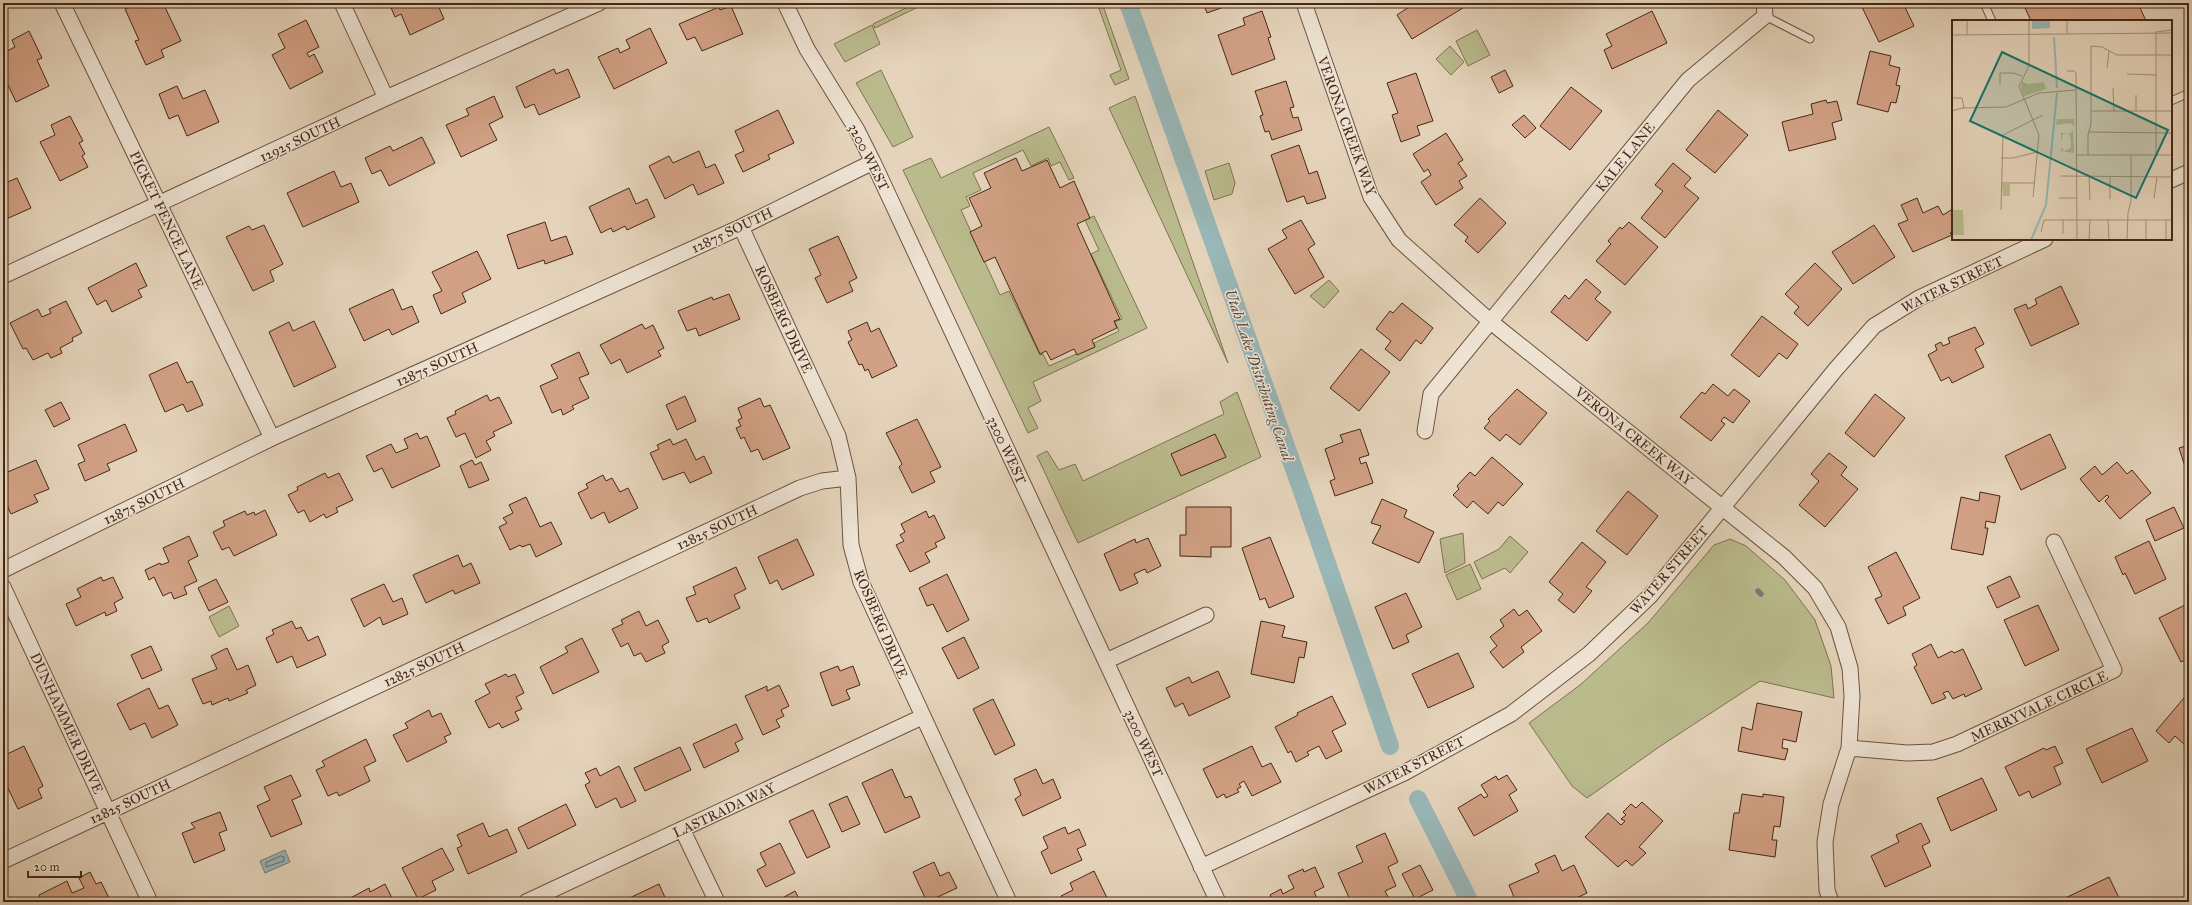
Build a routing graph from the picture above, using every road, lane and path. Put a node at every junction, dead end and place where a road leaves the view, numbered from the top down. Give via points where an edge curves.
1 (62, 3) edge
2 (342, 3) edge
3 (599, 3) edge
4 (785, 3) edge
5 (1984, 3) edge
6 (1306, 4) edge
7 (1765, 10) edge
8 (1992, 20) edge
9 (1810, 39) dead end
10 (2189, 93) edge
11 (386, 98) junction
12 (2172, 101) edge
13 (873, 162) junction
14 (2189, 172) edge
15 (2172, 180) edge
16 (160, 205) junction
17 (741, 227) junction
18 (2044, 240) edge
19 (3, 276) edge
20 (1490, 322) junction
21 (1425, 431) dead end
22 (272, 438) junction
23 (848, 478) junction
24 (1723, 508) junction
25 (2054, 542) dead end
26 (3, 570) edge
27 (3, 587) edge
28 (1206, 615) dead end
29 (1106, 661) junction
30 (922, 717) junction
31 (1850, 748) junction
32 (108, 812) junction
33 (682, 829) junction
34 (3, 861) edge
35 (1201, 867) junction
36 (150, 902) edge
37 (526, 902) edge
38 (717, 902) edge
39 (1009, 902) edge
40 (1218, 902) edge
41 (1831, 902) edge

1 - 16 street, PICKET FENCE LANE
2 - 11 street
3 - 11 street, 12925 SOUTH
4 - 13 street, 3200 WEST via 807,49 857,130
5 - 8 lane
6 - 20 street, VERONA CREEK WAY via 1371,197 1399,240
7 - 9 lane
7 - 20 street, KALE LANE via 1688,80
10 - 12 lane
11 - 16 street, 12925 SOUTH
13 - 17 street, 12875 SOUTH
13 - 29 street, 3200 WEST
14 - 15 street
16 - 19 street, 12925 SOUTH
16 - 22 street, PICKET FENCE LANE
17 - 22 street, 12875 SOUTH
17 - 23 street, ROSBERG DRIVE via 838,436
18 - 24 street, WATER STREET via 1919,298 1874,326
20 - 21 street, KALE LANE via 1431,394
20 - 24 street, VERONA CREEK WAY
22 - 26 street, 12875 SOUTH
23 - 30 street, ROSBERG DRIVE via 851,546 860,582
23 - 32 street, 12825 SOUTH via 822,481 800,488
24 - 31 street, VERONA CREEK WAY via 1784,557 1816,588 1838,627 1850,668
24 - 35 street, WATER STREET via 1650,596 1589,654 1510,714 1404,773
25 - 31 street, MERRYVALE CIRCLE via 2114,670 1933,752 1907,753
27 - 32 street, DUNHAMMER DRIVE
28 - 29 street
29 - 35 street, 3200 WEST
30 - 33 street, LASTRADA WAY
30 - 39 street, ROSBERG DRIVE
31 - 41 street, VERONA CREEK WAY via 1831,804 1825,842 1827,890
32 - 34 street, 12825 SOUTH
32 - 36 street, DUNHAMMER DRIVE
33 - 37 street, LASTRADA WAY
33 - 38 street
35 - 40 street, 3200 WEST

